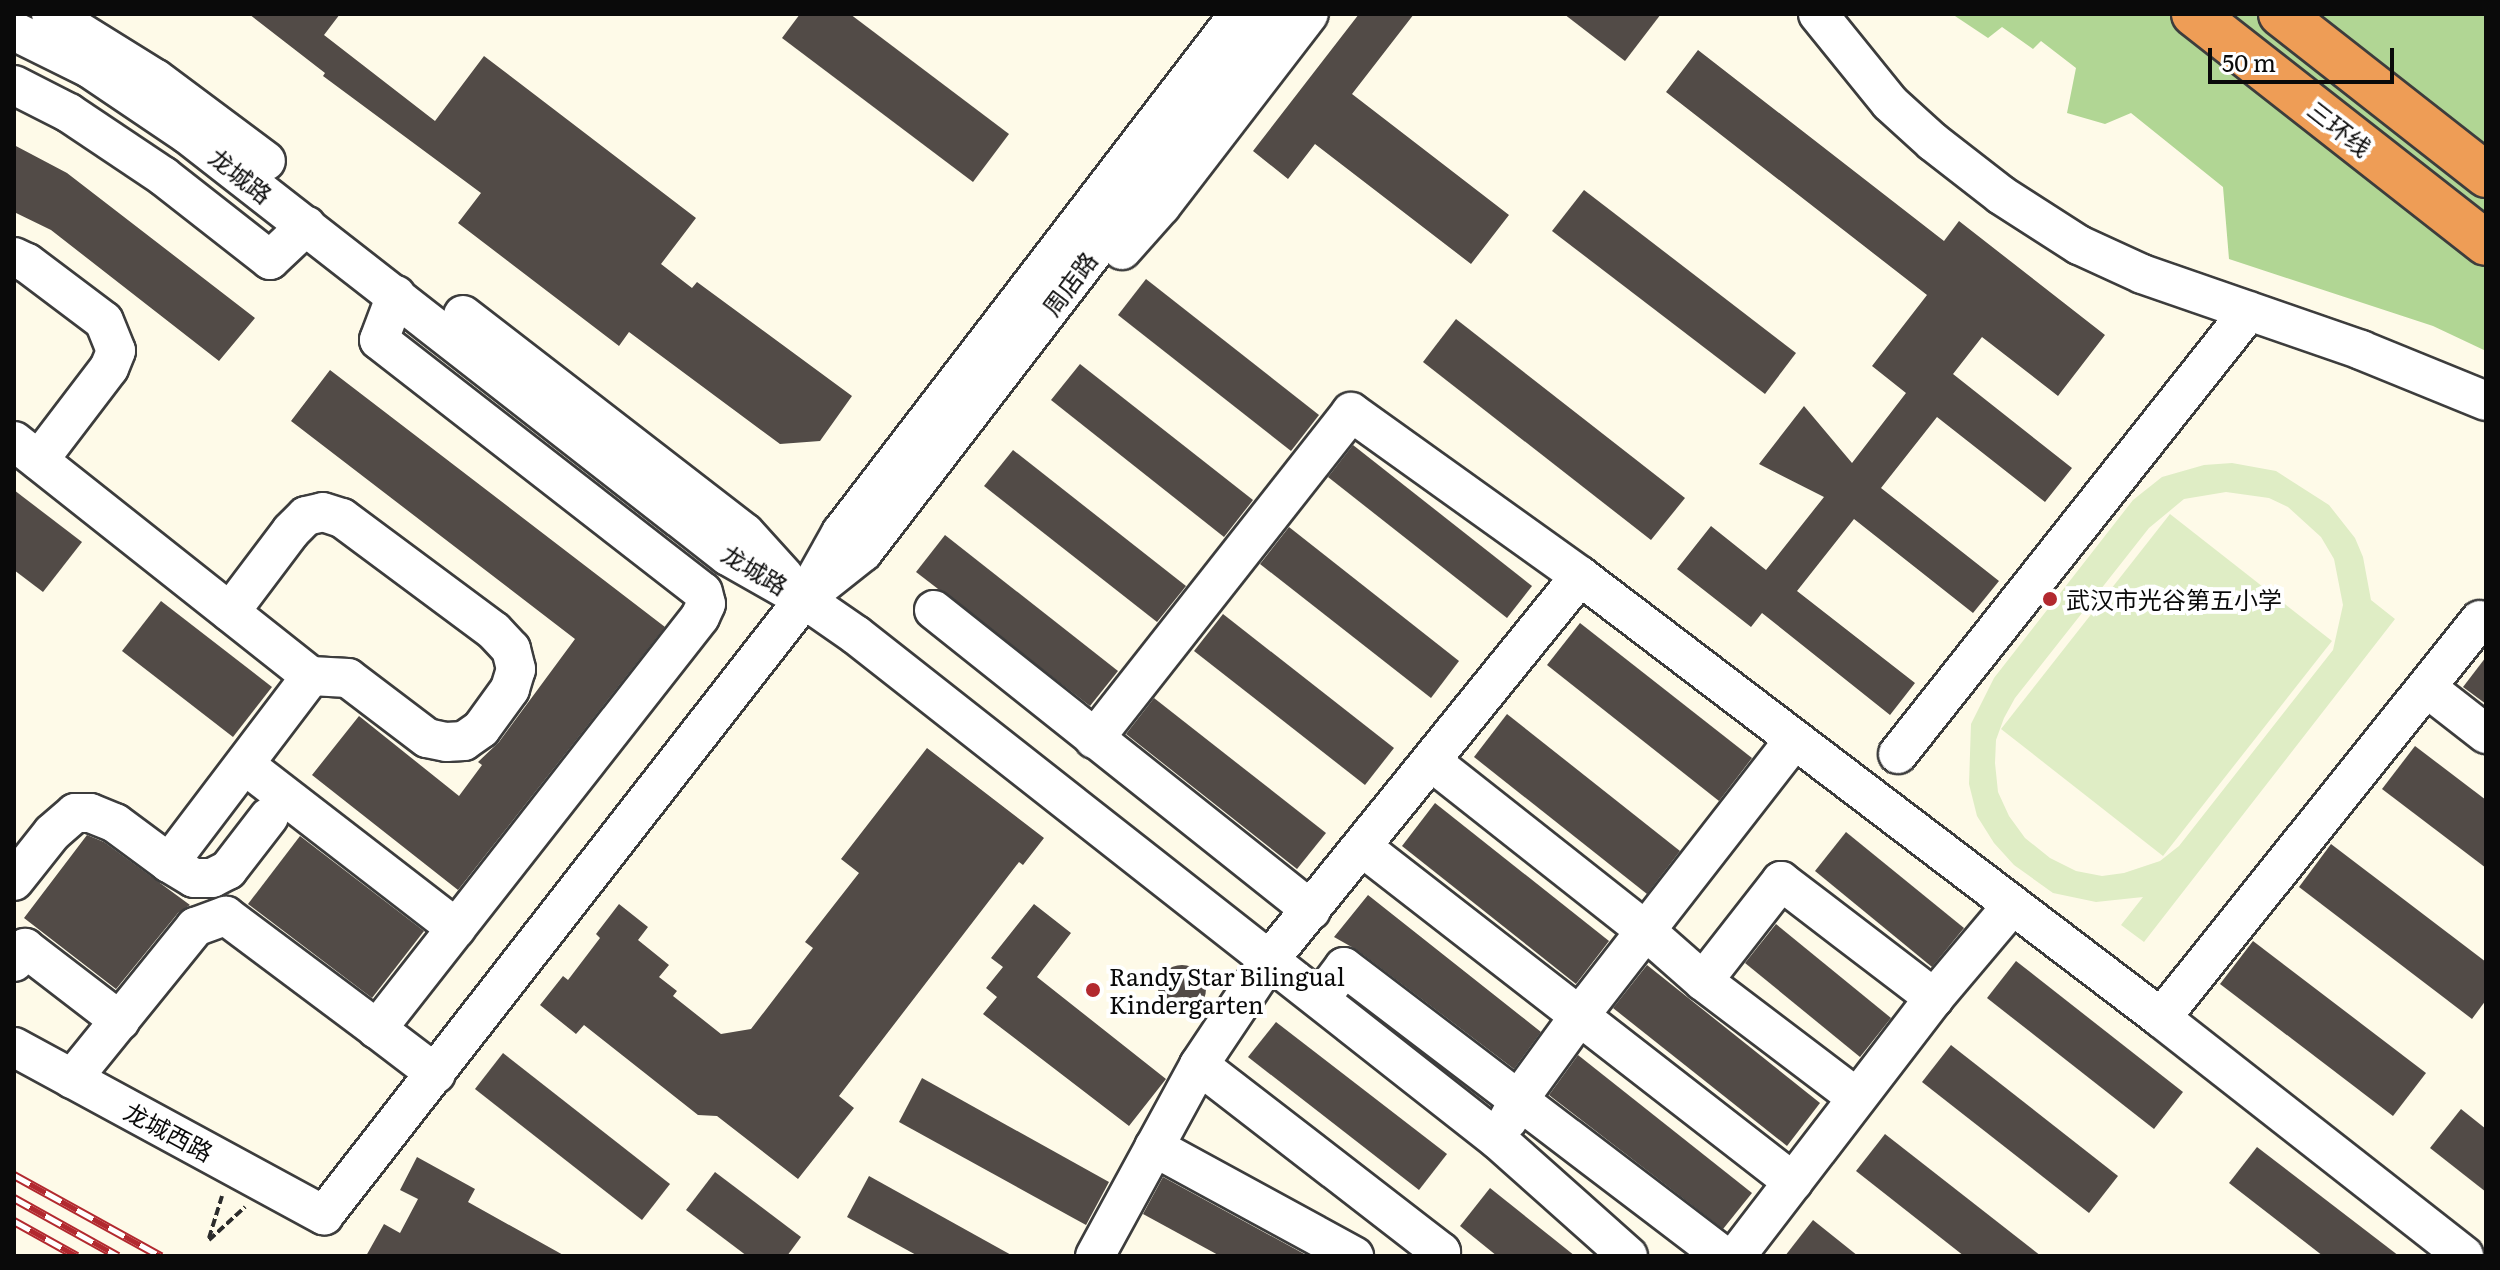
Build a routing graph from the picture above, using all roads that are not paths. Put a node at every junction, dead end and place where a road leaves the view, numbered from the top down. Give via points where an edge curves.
1 (51, 14) edge
2 (1207, 14) edge
3 (1239, 14) edge
4 (1276, 14) edge
5 (1309, 14) edge
6 (1818, 14) edge
7 (2194, 14) edge
8 (2281, 14) edge
9 (14, 31) edge
10 (14, 85) edge
11 (2486, 175) edge
12 (1129, 179) junction
13 (306, 226) junction
14 (2486, 243) edge
15 (14, 257) edge
16 (396, 295) junction
17 (2249, 311) junction
18 (995, 356) junction
19 (2486, 401) edge
20 (26, 450) edge
21 (1580, 576) junction
22 (804, 599) junction
23 (934, 610) dead end
24 (230, 612) junction
25 (2480, 620) dead end
26 (311, 676) junction
27 (2427, 688) junction
28 (2486, 734) edge
29 (1094, 739) junction
30 (1794, 740) junction
31 (1898, 754) dead end
32 (1432, 762) junction
33 (245, 765) junction
34 (269, 817) dead end
35 (1362, 847) junction
36 (169, 863) junction
37 (14, 881) edge
38 (2011, 907) junction
39 (1311, 910) junction
40 (456, 928) junction
41 (1646, 931) junction
42 (1270, 959) junction
43 (14, 962) edge
44 (1703, 981) junction
45 (1934, 998) junction
46 (1320, 999) junction
47 (1580, 1015) junction
48 (2161, 1018) junction
49 (120, 1021) junction
50 (377, 1029) junction
51 (14, 1047) edge
52 (1199, 1065) junction
53 (436, 1074) junction
54 (72, 1079) junction
55 (1857, 1098) junction
56 (1519, 1099) junction
57 (1498, 1140) junction
58 (1154, 1147) junction
59 (1793, 1182) junction
60 (324, 1215) joint
61 (1442, 1255) edge
62 (1095, 1256) edge
63 (1354, 1256) edge
64 (1628, 1256) edge
65 (1723, 1256) edge
66 (1736, 1256) edge
67 (2464, 1256) edge

1 - 22 street, 龙城路 via 106,44 204,112 745,533
2 - 18 street via 1054,219
3 - 12 street, 周店路
4 - 12 street, 周店路
5 - 18 street via 1161,206 1107,267
6 - 17 street via 1890,103 2001,195 2112,262
7 - 14 highway, 三环线
8 - 11 highway
9 - 13 street, 龙城路 via 139,100
10 - 13 street via 69,113 163,176 270,260
12 - 18 street, 周店路
13 - 16 street, 龙城路
15 - 20 street via 104,321 116,351 109,368
16 - 22 street, 龙城路 via 728,556
16 - 40 street via 379,340 703,592 706,604
17 - 19 street
17 - 31 street
18 - 22 street, 周店路
20 - 24 street
21 - 29 street via 1351,412
21 - 30 street
21 - 32 street
22 - 42 street
22 - 53 street, 周店路
23 - 29 street
24 - 26 street
24 - 26 street via 291,531 306,516 323,512 342,518 494,631 511,649 516,669 510,689 481,729 464,741 446,742 427,738 348,678
25 - 27 street
26 - 33 street
27 - 28 street
27 - 48 street
29 - 39 street
30 - 38 street
30 - 41 street
32 - 35 street
32 - 41 street
33 - 36 street
33 - 40 street
34 - 36 street via 234,863 212,878 194,878
35 - 39 street
35 - 47 street
36 - 37 street via 115,823 75,813
38 - 45 street
38 - 48 street
39 - 42 street
40 - 50 street
41 - 44 street
41 - 47 street
42 - 46 street
42 - 52 street
43 - 49 street via 25,948
44 - 45 street via 1781,881
44 - 55 street
45 - 55 street
46 - 56 street via 1344,967
46 - 57 street
47 - 56 street
47 - 59 street
48 - 67 street
49 - 50 street via 195,927 226,916
49 - 54 street
50 - 53 street
51 - 54 street, 龙城西路
52 - 58 street
52 - 61 street
53 - 60 street, 周店路
54 - 60 street, 龙城西路
55 - 59 street
56 - 57 street
56 - 65 street
57 - 64 street
58 - 62 street
58 - 63 street
59 - 66 street

